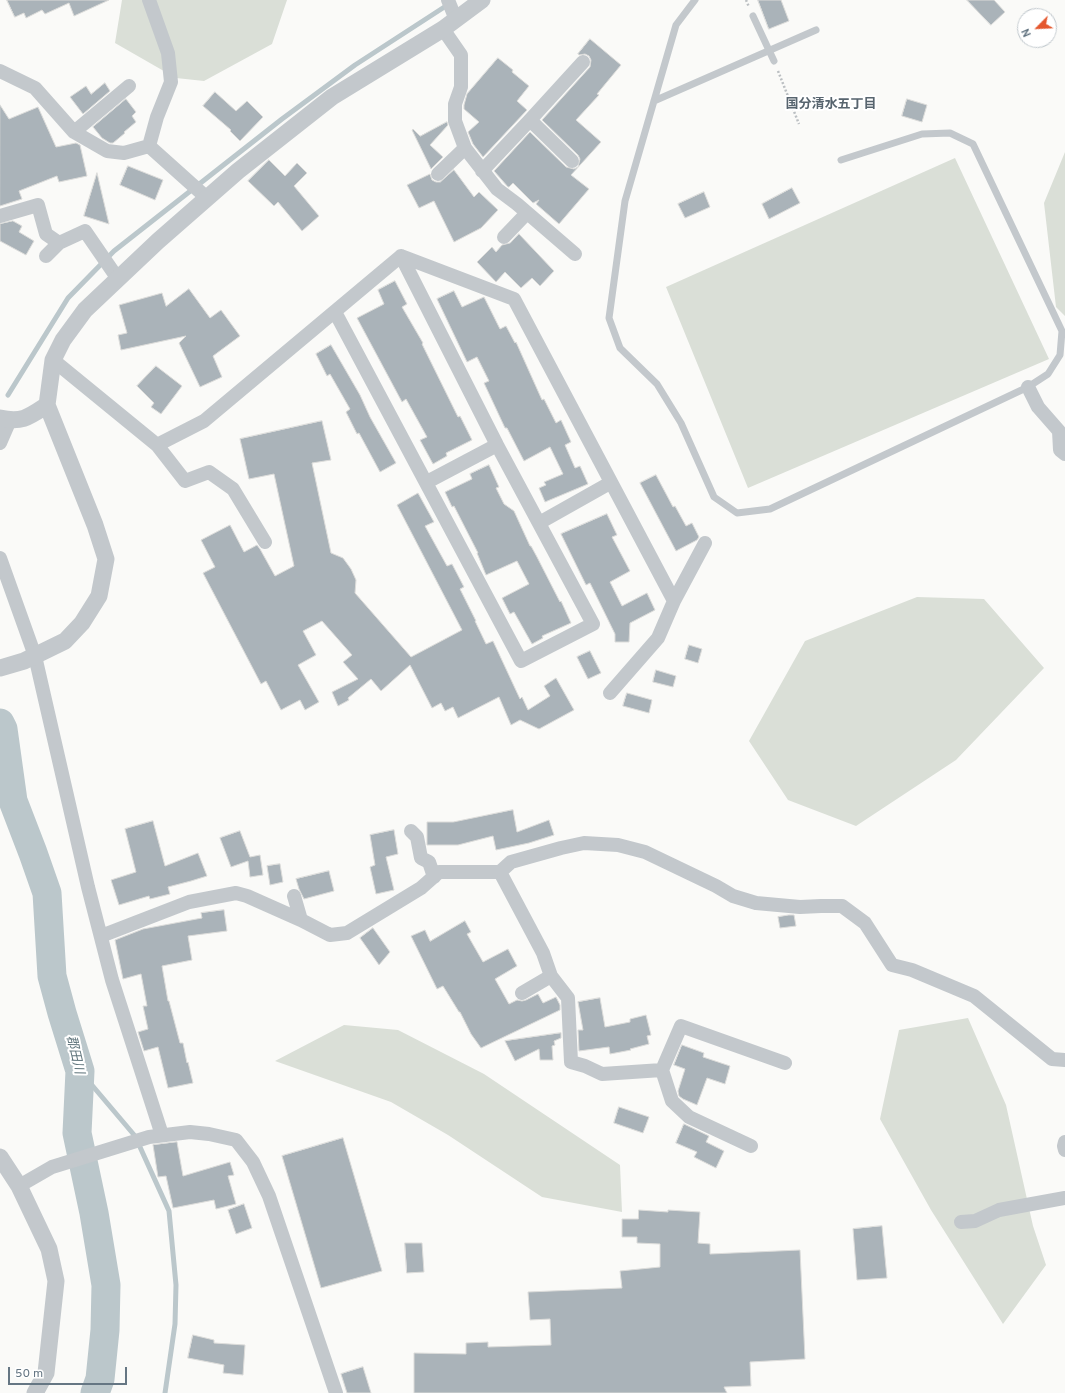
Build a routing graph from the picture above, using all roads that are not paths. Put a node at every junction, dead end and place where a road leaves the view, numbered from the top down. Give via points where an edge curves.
1 (149, 0) edge
2 (448, 0) edge
3 (482, 0) edge
4 (696, 0) edge
5 (753, 16) dead end
6 (451, 21) junction
7 (816, 30) dead end
8 (769, 50) junction
9 (774, 61) road end
10 (583, 62) dead end
11 (0, 71) edge
12 (129, 86) dead end
13 (654, 101) junction
14 (530, 120) junction
15 (74, 132) junction
16 (149, 146) junction
17 (464, 148) junction
18 (841, 160) dead end
19 (572, 161) dead end
20 (482, 171) junction
21 (438, 174) dead end
22 (203, 194) junction
23 (528, 213) junction
24 (0, 216) edge
25 (504, 237) dead end
26 (59, 243) junction
27 (575, 254) dead end
28 (46, 256) dead end
29 (401, 256) junction
30 (115, 274) junction
31 (335, 312) junction
32 (53, 360) junction
33 (1028, 387) junction
34 (47, 405) junction
35 (5, 419) edge
36 (0, 443) edge
37 (157, 445) junction
38 (497, 445) junction
39 (1065, 454) edge
40 (427, 482) junction
41 (610, 483) junction
42 (540, 523) junction
43 (265, 542) dead end
44 (705, 543) dead end
45 (0, 558) edge
46 (674, 601) junction
47 (29, 659) junction
48 (0, 668) edge
49 (610, 693) dead end
50 (411, 831) dead end
51 (500, 872) junction
52 (434, 877) junction
53 (294, 896) dead end
54 (301, 920) junction
55 (101, 936) junction
56 (552, 976) junction
57 (522, 993) dead end
58 (1065, 1060) edge
59 (785, 1063) dead end
60 (662, 1070) junction
61 (156, 1136) junction
62 (1065, 1142) edge
63 (751, 1146) dead end
64 (1065, 1150) edge
65 (0, 1157) edge
66 (18, 1186) junction
67 (1065, 1198) edge
68 (961, 1222) dead end
69 (35, 1393) edge
70 (336, 1393) edge

1 - 16 street via 168,53 171,82
2 - 6 street
3 - 6 street
4 - 13 lane via 676,25
5 - 8 lane
6 - 17 street via 460,55 461,87 455,104 455,121
6 - 22 street via 332,97 238,171
7 - 8 lane
8 - 9 lane
8 - 13 lane
10 - 14 street
11 - 15 street via 35,88
12 - 15 street
13 - 33 lane via 625,201 609,318 620,348 658,384 681,423 714,497 737,513 770,509
14 - 19 street
14 - 20 street
15 - 16 street via 107,151 124,153
16 - 22 street
17 - 20 street
17 - 21 street
18 - 33 lane via 922,134 950,134 973,144 1062,331 1060,355 1048,374
20 - 23 street via 497,189
22 - 30 street
23 - 25 street
23 - 27 street
24 - 26 street via 38,205 46,234
26 - 28 street
26 - 30 street via 85,231
29 - 31 street
29 - 38 street
29 - 41 street via 514,299
30 - 32 street via 85,310
31 - 37 street via 204,421
31 - 40 street
32 - 34 street
32 - 37 street
33 - 39 street via 1038,407 1059,431 1060,450
34 - 35 street via 27,418
34 - 47 street via 106,559 99,596 82,623 64,641
35 - 36 street
37 - 43 street via 185,481 210,472 233,489
38 - 40 street
38 - 42 street
40 - 42 street via 521,661 593,624
41 - 42 street
41 - 46 street
44 - 46 street
45 - 47 street
46 - 49 street via 658,638
47 - 48 street
47 - 55 street
50 - 52 street via 417,836 421,858 430,862
51 - 52 street via 439,872
51 - 56 street via 543,953
51 - 58 street via 512,862 561,848 584,843 618,845 645,852 733,896 756,903 800,908 842,906 865,923 892,965 912,970 974,996 1052,1059
52 - 54 street via 421,888 346,933 330,935
53 - 54 street
54 - 55 street via 236,893 189,902
55 - 61 street
56 - 57 street
56 - 60 street via 568,998 571,1062 602,1074
59 - 60 street via 681,1026
60 - 63 street via 672,1102 689,1117
61 - 66 street via 52,1167
61 - 70 street via 190,1132 236,1140 254,1162 270,1196
62 - 64 street
65 - 66 street
66 - 69 street via 50,1249 56,1281 46,1373
67 - 68 street via 999,1210 975,1221

